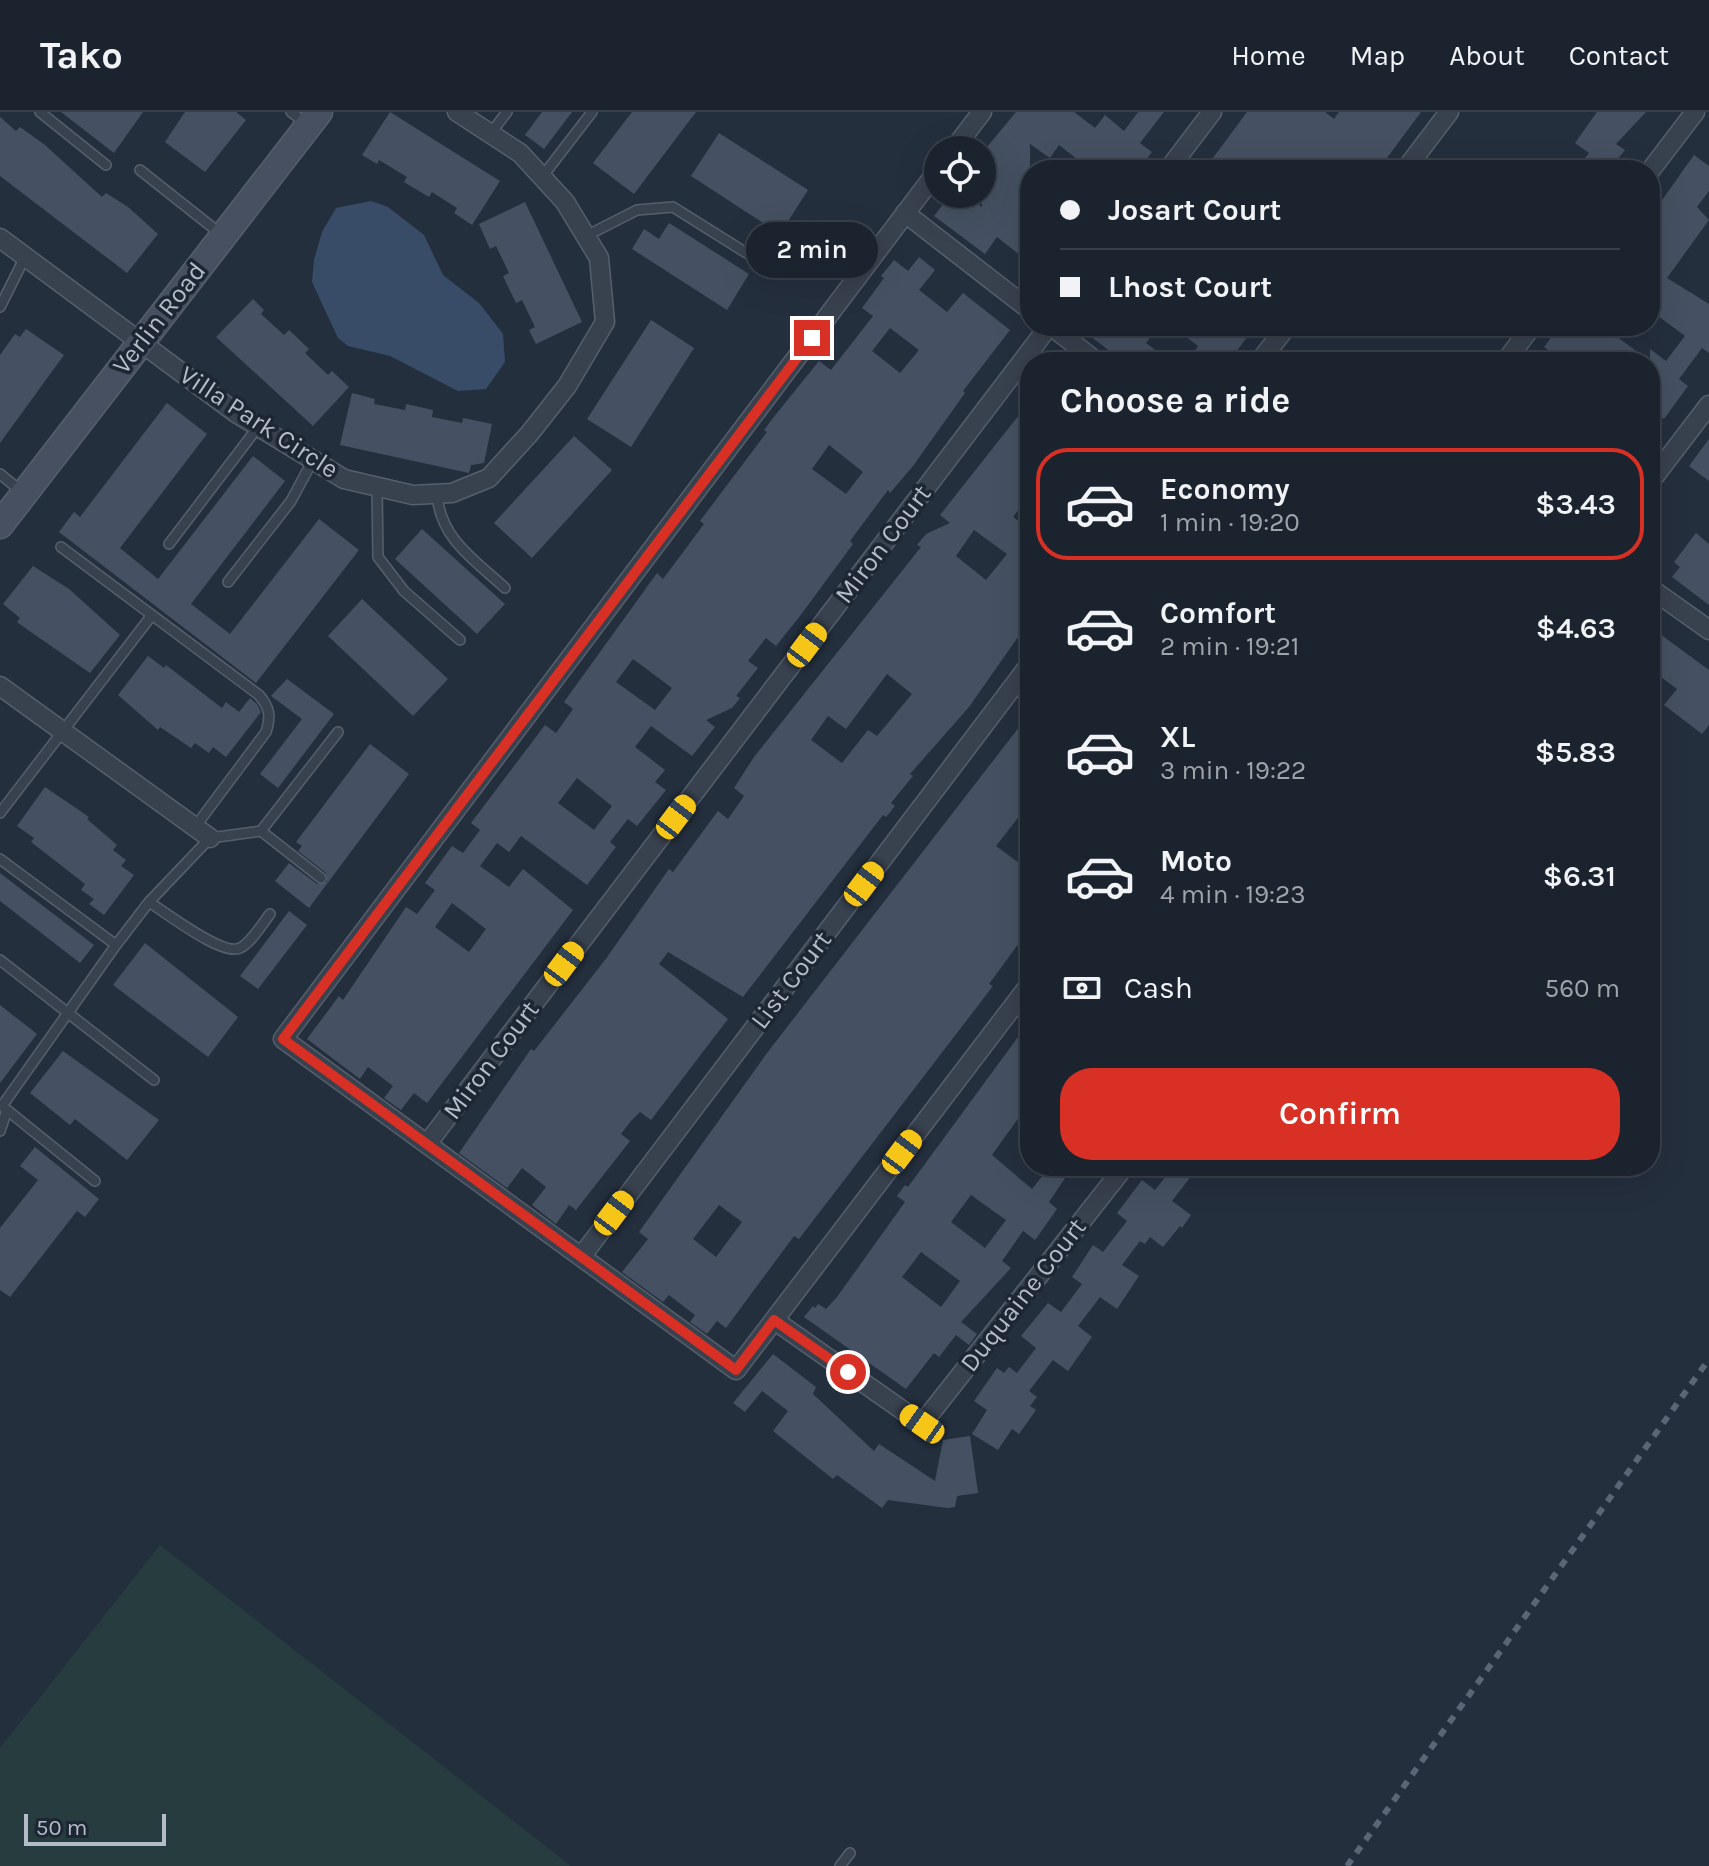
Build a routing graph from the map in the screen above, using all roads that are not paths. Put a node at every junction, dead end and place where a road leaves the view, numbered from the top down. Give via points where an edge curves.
1 (40, 112) edge
2 (457, 112) edge
3 (507, 112) edge
4 (592, 112) edge
5 (982, 112) edge
6 (1212, 112) edge
7 (1449, 112) edge
8 (1695, 112) edge
9 (306, 116) edge
10 (490, 134) junction
11 (964, 136) edge
12 (1176, 160) edge
13 (1413, 160) edge
14 (1658, 160) edge
15 (106, 165) dead end
16 (140, 170) dead end
17 (542, 177) junction
18 (924, 188) edge
19 (905, 213) junction
20 (223, 236) junction
21 (586, 236) junction
22 (0, 238) edge
23 (25, 257) junction
24 (756, 259) dead end
25 (1020, 302) edge
26 (0, 307) edge
27 (1042, 336) edge
28 (1063, 336) edge
29 (1279, 336) edge
30 (139, 343) junction
31 (1030, 352) edge
32 (1084, 352) edge
33 (1267, 352) edge
34 (1020, 365) edge
35 (1709, 405) edge
36 (258, 427) junction
37 (313, 460) junction
38 (1660, 469) edge
39 (0, 474) edge
40 (377, 487) junction
41 (24, 493) junction
42 (437, 494) junction
43 (0, 525) edge
44 (169, 544) dead end
45 (61, 547) dead end
46 (228, 582) dead end
47 (505, 588) dead end
48 (1660, 595) edge
49 (152, 615) junction
50 (1709, 630) edge
51 (460, 640) dead end
52 (1020, 677) edge
53 (0, 686) edge
54 (64, 732) junction
55 (338, 732) dead end
56 (0, 813) edge
57 (261, 831) junction
58 (202, 832) junction
59 (0, 859) edge
60 (321, 878) dead end
61 (149, 902) junction
62 (270, 914) dead end
63 (116, 945) junction
64 (0, 960) edge
65 (1020, 997) edge
66 (67, 1014) junction
67 (154, 1080) dead end
68 (3, 1107) edge
69 (0, 1131) edge
70 (427, 1144) junction
71 (1117, 1176) edge
72 (95, 1181) dead end
73 (581, 1257) junction
74 (774, 1320) junction
75 (850, 1853) dead end
76 (840, 1866) edge

1 - 15 lane
2 - 10 street, Villa Park Circle
3 - 10 lane
4 - 17 lane
5 - 11 street
6 - 12 street
7 - 13 street
8 - 14 street
9 - 20 street, Verlin Road
10 - 17 street, Villa Park Circle via 520,153
16 - 20 lane
17 - 21 street, Villa Park Circle
18 - 19 street
19 - 25 street
19 - 70 street via 283,1039
20 - 30 street, Verlin Road
21 - 24 lane via 637,210 673,207
21 - 42 street, Villa Park Circle via 599,258 605,322 567,386 489,478
22 - 23 street, Villa Park Circle
23 - 26 lane
23 - 30 street, Villa Park Circle
27 - 31 street, Miron Court
28 - 32 street
29 - 33 street
30 - 36 street, Villa Park Circle
30 - 41 street, Verlin Road
34 - 70 street, Miron Court
35 - 38 street
36 - 37 street, Villa Park Circle
36 - 44 lane
37 - 40 street, Villa Park Circle via 344,479
37 - 46 lane via 291,501
39 - 41 lane
40 - 42 street, Villa Park Circle
40 - 51 lane via 378,557 404,591
41 - 43 street, Verlin Road
42 - 47 lane via 444,528 454,542
45 - 49 lane
48 - 50 street
49 - 54 lane
49 - 58 lane via 268,705 266,732
52 - 73 street, List Court
53 - 54 street
54 - 56 lane
54 - 58 street
55 - 57 lane
57 - 58 lane
57 - 60 lane
58 - 61 lane
59 - 63 lane
61 - 62 lane via 214,944 233,949 241,948
61 - 63 lane
63 - 66 lane
64 - 66 lane
65 - 74 street
66 - 67 lane
66 - 68 lane
68 - 69 lane
68 - 72 lane
70 - 73 street
71 - 74 street, Duquaine Court via 922,1424
73 - 74 street via 736,1370
75 - 76 lane

